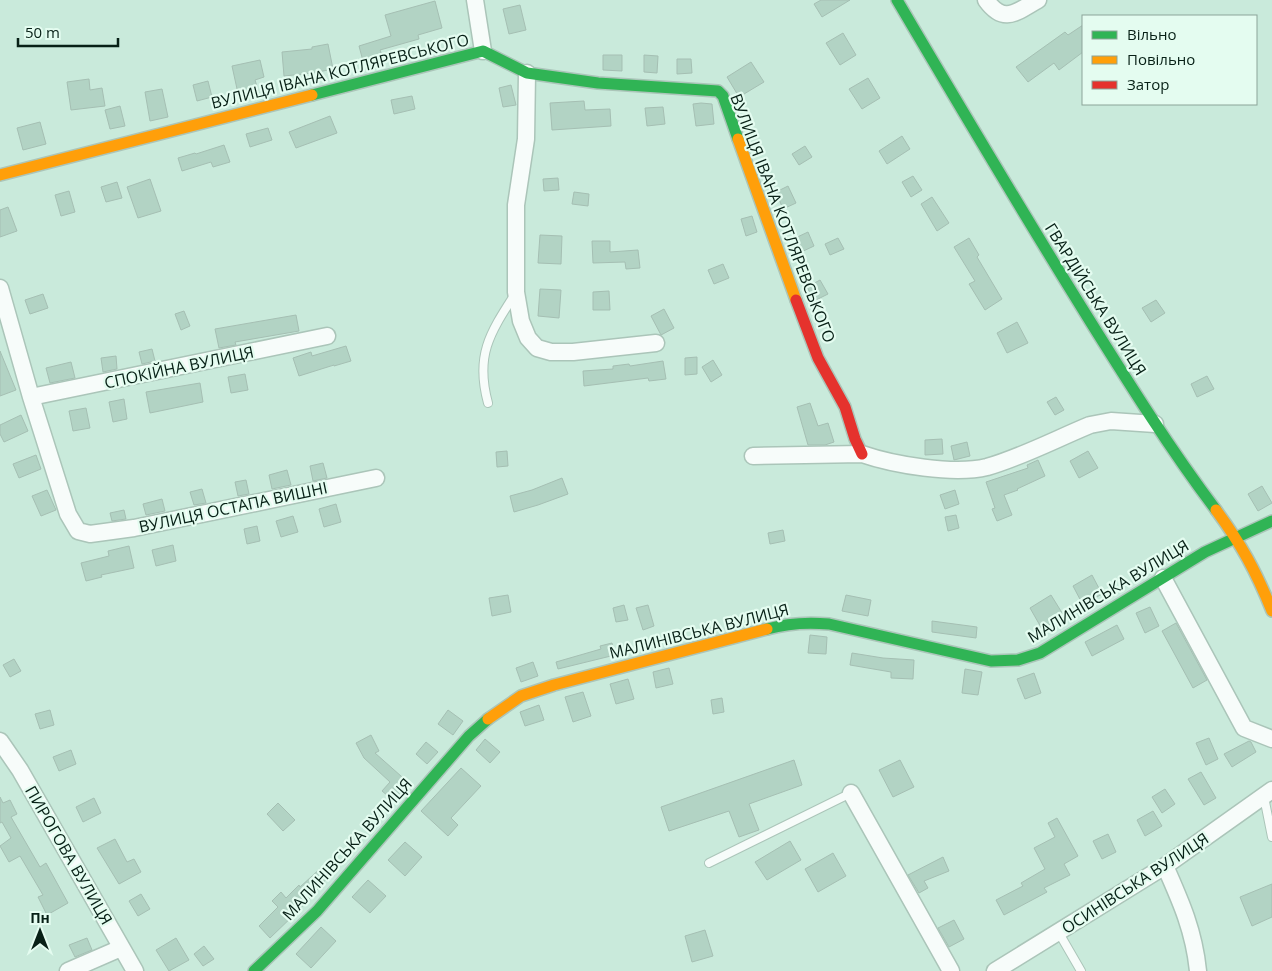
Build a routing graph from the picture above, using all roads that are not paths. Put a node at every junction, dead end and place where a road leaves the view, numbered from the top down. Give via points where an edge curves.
1 (475, 0) edge
2 (897, 0) edge
3 (1038, 0) edge
4 (990, 6) edge
5 (483, 51) junction
6 (527, 73) junction
7 (0, 175) edge
8 (0, 288) edge
9 (516, 292) junction
10 (326, 336) dead end
11 (656, 343) dead end
12 (31, 397) junction
13 (488, 403) dead end
14 (1156, 424) junction
15 (862, 454) junction
16 (753, 456) dead end
17 (376, 478) dead end
18 (1272, 521) edge
19 (1237, 538) junction
20 (1163, 578) junction
21 (1272, 611) edge
22 (1272, 739) edge
23 (0, 741) edge
24 (1272, 780) edge
25 (851, 793) joint
26 (1268, 793) edge
27 (1272, 837) edge
28 (709, 863) dead end
29 (1165, 866) junction
30 (1059, 933) junction
31 (121, 948) junction
32 (68, 971) edge
33 (135, 971) edge
34 (254, 971) edge
35 (952, 971) edge
36 (995, 971) edge
37 (1081, 971) edge
38 (1198, 971) edge

1 - 5 street
2 - 14 street, ГВАРДІЙСЬКА ВУЛИЦЯ via 1024,216
3 - 4 street via 1009,15 1000,14
5 - 6 street, ВУЛИЦЯ ІВАНА КОТЛЯРЕВСЬКОГО
5 - 7 street, ВУЛИЦЯ ІВАНА КОТЛЯРЕВСЬКОГО
6 - 9 street via 526,139 516,205
6 - 15 street, ВУЛИЦЯ ІВАНА КОТЛЯРЕВСЬКОГО via 598,83 718,91 723,96 805,327 820,363 848,414
8 - 12 street
9 - 11 street via 520,321 537,348 573,352
9 - 13 lane via 492,331 483,363 483,384
10 - 12 street, СПОКІЙНА ВУЛИЦЯ
12 - 17 street, ВУЛИЦЯ ОСТАПА ВИШНІ via 68,514 78,530 90,534 134,528
14 - 15 street via 1090,424 1006,461 964,470 878,460
14 - 19 street, ГВАРДІЙСЬКА ВУЛИЦЯ
15 - 16 street
18 - 19 street, МАЛИНІВСЬКА ВУЛИЦЯ
19 - 20 street, МАЛИНІВСЬКА ВУЛИЦЯ via 1205,552
19 - 21 street, ГВАРДІЙСЬКА ВУЛИЦЯ
20 - 22 street via 1244,728
20 - 34 street, МАЛИНІВСЬКА ВУЛИЦЯ via 1040,653 1018,660 992,661 829,624 807,622 785,624 521,696 469,736 317,911
23 - 31 street, ПИРОГОВА ВУЛИЦЯ via 20,770
24 - 26 street
25 - 28 lane
25 - 35 street
26 - 27 lane
26 - 29 street, ОСИНІВСЬКА ВУЛИЦЯ
29 - 30 street, ОСИНІВСЬКА ВУЛИЦЯ
29 - 38 street via 1189,923
30 - 36 street, ОСИНІВСЬКА ВУЛИЦЯ
30 - 37 lane
31 - 32 street
31 - 33 street, ПИРОГОВА ВУЛИЦЯ

